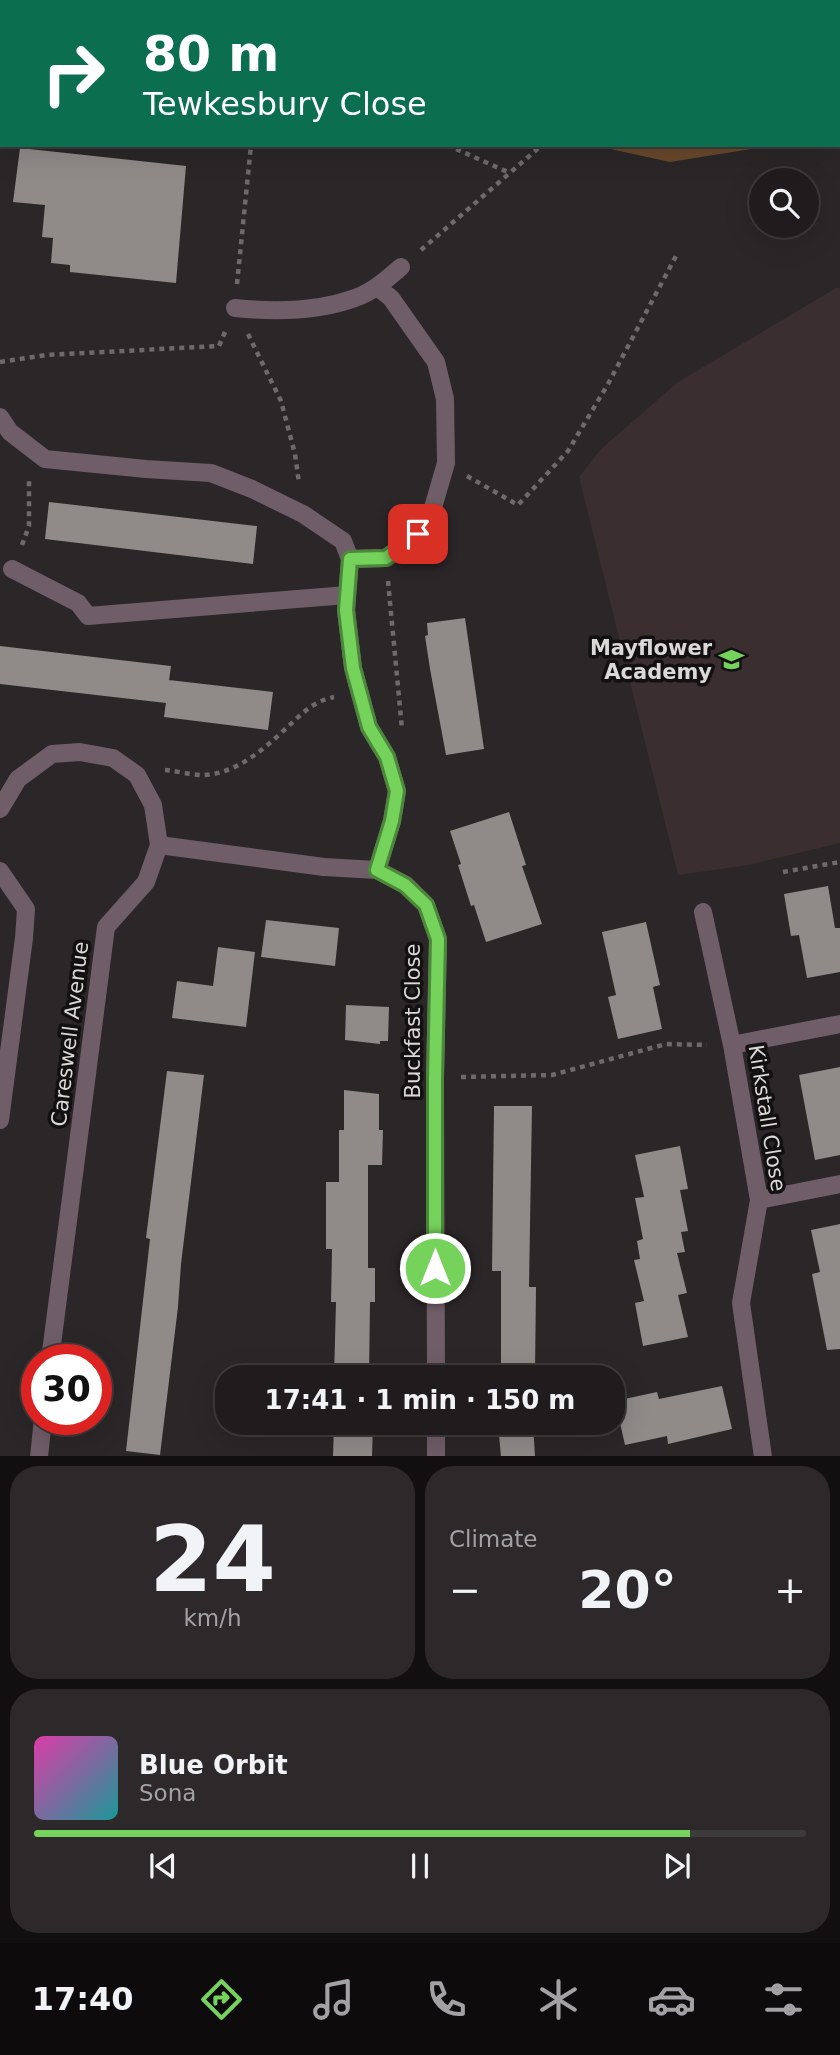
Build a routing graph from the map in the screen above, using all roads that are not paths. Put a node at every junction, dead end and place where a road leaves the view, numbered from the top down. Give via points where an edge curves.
1 (401, 267) road end
2 (377, 287) junction
3 (235, 308) road end
4 (0, 417) edge
5 (350, 559) junction
6 (12, 569) road end
7 (347, 595) junction
8 (0, 809) edge
9 (159, 845) junction
10 (377, 870) junction
11 (0, 871) edge
12 (703, 912) dead end
13 (840, 1024) edge
14 (6, 1027) edge
15 (732, 1045) junction
16 (0, 1120) edge
17 (840, 1184) edge
18 (758, 1200) junction
19 (52, 1344) edge
20 (436, 1365) edge
21 (41, 1435) edge
22 (436, 1435) edge
23 (38, 1456) edge
24 (436, 1456) edge
25 (763, 1456) edge

1 - 2 street
2 - 3 street via 356,298 295,311
2 - 5 street via 391,299 436,362 444,399 446,463 432,511 418,534 386,558
4 - 5 street via 12,433 45,459 211,473 252,489 303,514 343,541
5 - 7 street
6 - 7 street via 78,603 88,616
7 - 10 street via 353,668 369,727 387,757 397,791
8 - 9 street, Careswell Avenue via 18,779 52,754 80,752 113,758 137,775 153,805
9 - 10 street, Buckfast Close
9 - 19 street, Careswell Avenue via 146,882 106,927
10 - 20 street, Buckfast Close via 405,885 426,905 438,939
11 - 14 street via 26,909
12 - 15 street, Kirkstall Close
13 - 15 street
14 - 16 street
15 - 18 street, Kirkstall Close
17 - 18 street
18 - 25 street, Kirkstall Close via 741,1303
21 - 23 street
22 - 24 street

